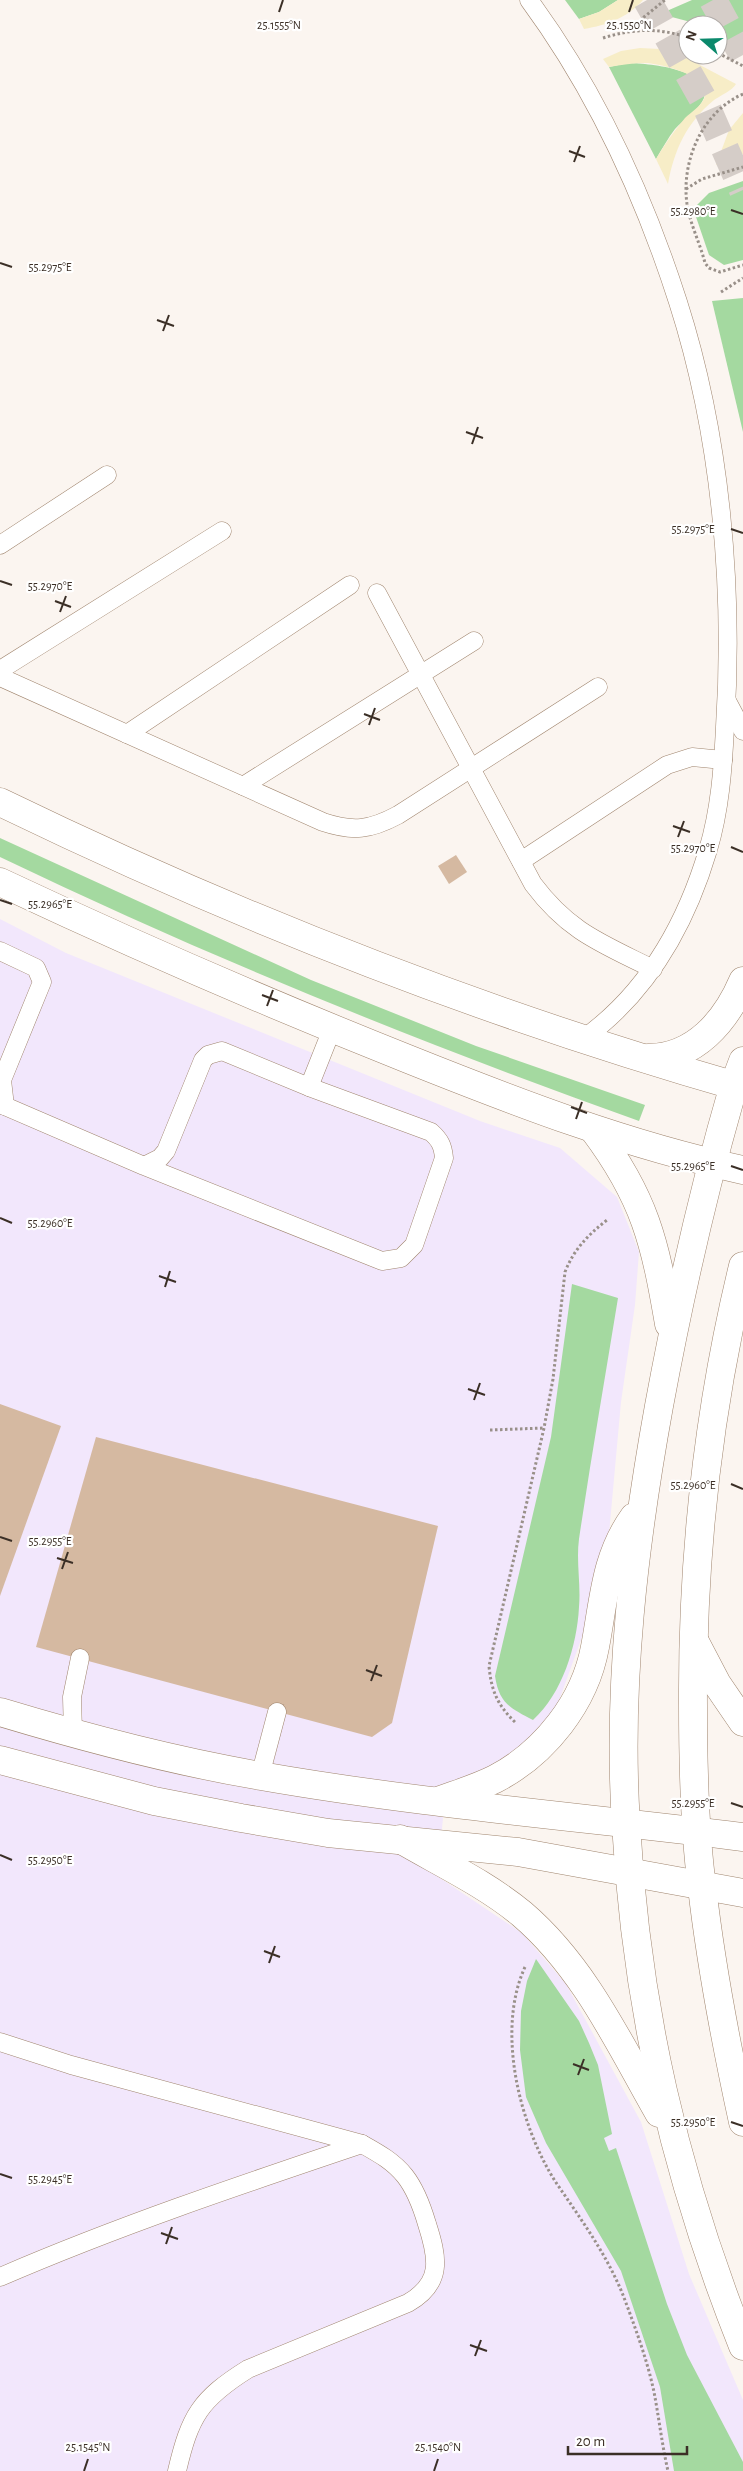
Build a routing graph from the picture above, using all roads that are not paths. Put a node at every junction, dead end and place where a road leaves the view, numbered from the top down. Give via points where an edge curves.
1 (529, 0) edge
2 (107, 475) dead end
3 (222, 531) dead end
4 (0, 545) edge
5 (350, 585) dead end
6 (376, 593) dead end
7 (474, 641) dead end
8 (0, 670) edge
9 (421, 674) junction
10 (0, 676) edge
11 (598, 687) dead end
12 (727, 700) junction
13 (743, 731) edge
14 (127, 734) junction
15 (723, 760) junction
16 (471, 768) junction
17 (243, 786) junction
18 (0, 802) edge
19 (521, 861) junction
20 (0, 882) edge
21 (0, 951) edge
22 (653, 968) junction
23 (743, 981) edge
24 (332, 1029) junction
25 (583, 1038) junction
26 (644, 1058) junction
27 (740, 1078) edge
28 (309, 1087) junction
29 (3, 1105) edge
30 (594, 1130) junction
31 (711, 1163) junction
32 (144, 1166) junction
33 (743, 1170) edge
34 (743, 1266) edge
35 (737, 1310) edge
36 (671, 1340) junction
37 (641, 1508) junction
38 (692, 1637) junction
39 (80, 1658) dead end
40 (0, 1712) edge
41 (278, 1712) dead end
42 (743, 1722) edge
43 (73, 1734) junction
44 (0, 1760) edge
45 (260, 1776) junction
46 (438, 1801) junction
47 (626, 1823) junction
48 (697, 1831) junction
49 (743, 1837) edge
50 (400, 1839) junction
51 (630, 1872) junction
52 (701, 1886) junction
53 (743, 1893) edge
54 (0, 2042) edge
55 (743, 2122) edge
56 (673, 2136) junction
57 (362, 2144) junction
58 (0, 2277) edge
59 (743, 2346) edge
60 (177, 2471) edge

1 - 12 lane via 584,85 621,155 653,229 679,304 701,392 723,540
2 - 4 lane
3 - 8 lane
5 - 14 lane
6 - 9 lane
7 - 9 lane
9 - 16 lane
9 - 17 lane
10 - 14 lane
11 - 16 lane
12 - 13 lane
12 - 15 lane
14 - 17 lane
15 - 19 lane via 692,757 667,765
15 - 22 lane via 709,848 676,930
16 - 17 lane via 398,815 370,828 330,825
16 - 19 lane
18 - 25 street via 202,896 454,995
19 - 22 lane via 546,900 576,929
20 - 24 street
21 - 29 lane via 36,968 42,982 2,1080
22 - 25 lane via 620,1008
23 - 26 street via 729,1010 704,1038 664,1058
24 - 28 lane
24 - 30 street
25 - 26 street
26 - 27 street
27 - 31 street
28 - 32 lane via 229,1052 208,1055 199,1068 166,1151
28 - 32 lane via 422,1128 438,1139 443,1148 442,1167 414,1245 401,1258 372,1259
29 - 32 lane
30 - 31 street
30 - 36 street via 625,1174 647,1222 659,1262
31 - 33 street
31 - 36 street
34 - 35 street
35 - 38 street via 712,1423 700,1520
36 - 37 street
37 - 46 street via 627,1527 608,1574 589,1669 569,1710 541,1745 511,1769 477,1787
37 - 47 street via 626,1674
38 - 42 street via 717,1684
38 - 48 street
39 - 43 lane via 72,1697
40 - 43 street
41 - 45 lane
43 - 45 street via 158,1756
44 - 50 street via 145,1798 231,1816 328,1833
45 - 46 street
46 - 47 street
47 - 48 street
47 - 51 street
48 - 49 street
48 - 52 street
50 - 51 street via 518,1852
50 - 56 street via 494,1893 547,1937 571,1964
51 - 52 street
51 - 56 street via 636,1941 651,2038
52 - 53 street
52 - 55 street via 726,2042
54 - 57 lane
56 - 59 street via 715,2276
57 - 58 lane via 168,2211
57 - 60 lane via 386,2157 405,2176 420,2200 436,2255 436,2266 427,2288 408,2302 248,2369 225,2384 202,2404 184,2439

